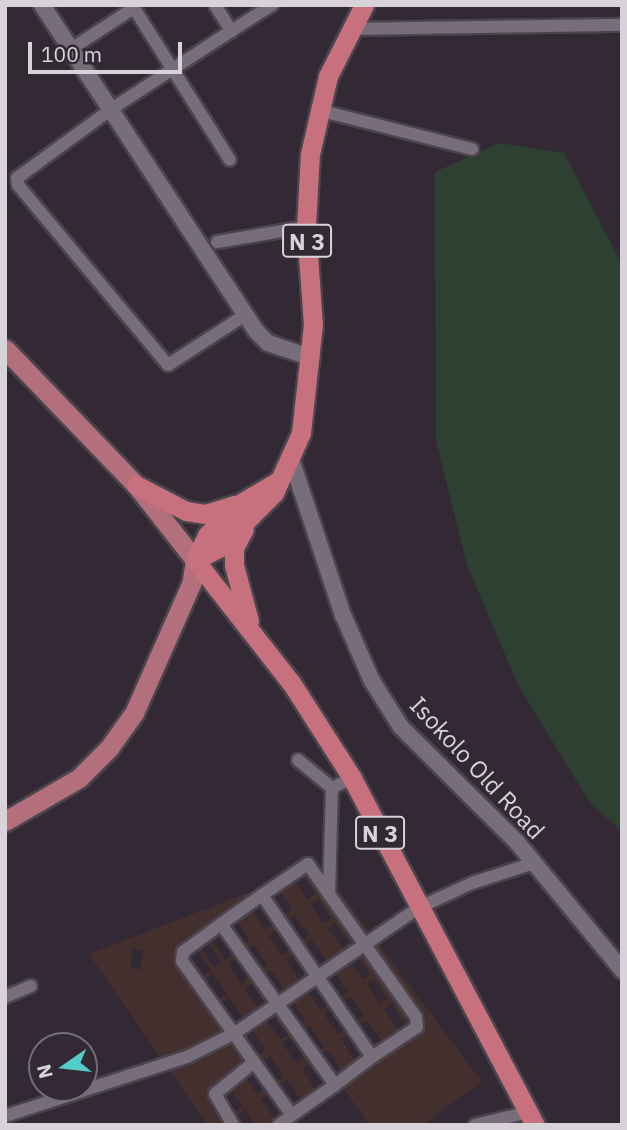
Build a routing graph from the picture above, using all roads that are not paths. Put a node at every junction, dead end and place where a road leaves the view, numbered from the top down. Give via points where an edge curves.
1 (42, 5) edge
2 (215, 5) edge
3 (272, 5) edge
4 (364, 5) edge
5 (133, 7) edge
6 (622, 25) edge
7 (353, 29) junction
8 (231, 31) junction
9 (71, 49) junction
10 (175, 68) junction
11 (110, 110) junction
12 (318, 110) junction
13 (472, 149) dead end
14 (230, 160) dead end
15 (306, 227) junction
16 (217, 242) dead end
17 (245, 315) junction
18 (7, 353) edge
19 (312, 358) junction
20 (291, 459) junction
21 (136, 485) junction
22 (245, 511) junction
23 (195, 560) junction
24 (251, 628) junction
25 (299, 760) dead end
26 (352, 778) junction
27 (332, 788) junction
28 (5, 821) edge
29 (534, 863) junction
30 (330, 894) junction
31 (262, 895) junction
32 (418, 908) junction
33 (221, 924) junction
34 (362, 942) junction
35 (622, 970) edge
36 (316, 977) junction
37 (31, 986) dead end
38 (5, 997) edge
39 (277, 1004) junction
40 (235, 1033) junction
41 (372, 1057) junction
42 (254, 1062) junction
43 (335, 1085) junction
44 (292, 1115) junction
45 (5, 1116) edge
46 (532, 1118) edge
47 (233, 1125) edge
48 (279, 1125) edge
49 (475, 1125) edge

1 - 9 street
2 - 8 street
3 - 8 street
4 - 7 highway, N 3
5 - 9 street
5 - 10 street
6 - 7 street
7 - 12 highway, N 3 via 328,76
8 - 10 street
9 - 11 street
10 - 11 street
10 - 14 street
11 - 17 street
11 - 17 street via 21,172 18,185 168,365
12 - 13 street
12 - 15 highway, N 3
15 - 16 street
15 - 19 highway, N 3
17 - 19 street via 268,342
18 - 21 main road
19 - 20 highway, N 3 via 301,433
20 - 22 highway, N 3 via 274,493
20 - 29 street, Isokolo Old Road via 343,615 372,681 423,751
21 - 22 highway via 186,511
21 - 23 main road
22 - 23 highway, N 3 via 219,548
22 - 24 highway via 234,565
23 - 24 highway, N 3
23 - 28 main road via 191,584 134,713 109,748 79,778
24 - 26 highway, N 3
25 - 27 street
26 - 27 street
26 - 32 highway, N 3
27 - 30 street
29 - 32 street via 472,883
29 - 35 street, Isokolo Old Road
30 - 31 street via 308,864
30 - 34 street
31 - 33 street
31 - 36 street
32 - 34 street
32 - 46 highway, N 3
33 - 39 street
33 - 40 street via 181,957
34 - 36 street
34 - 41 street via 416,1017 416,1027
36 - 39 street
36 - 41 street
37 - 38 street
39 - 40 street
39 - 43 street
40 - 42 street
40 - 45 street via 187,1058
41 - 43 street
42 - 44 street
42 - 47 street via 215,1094
43 - 44 street
44 - 48 street
46 - 49 street

